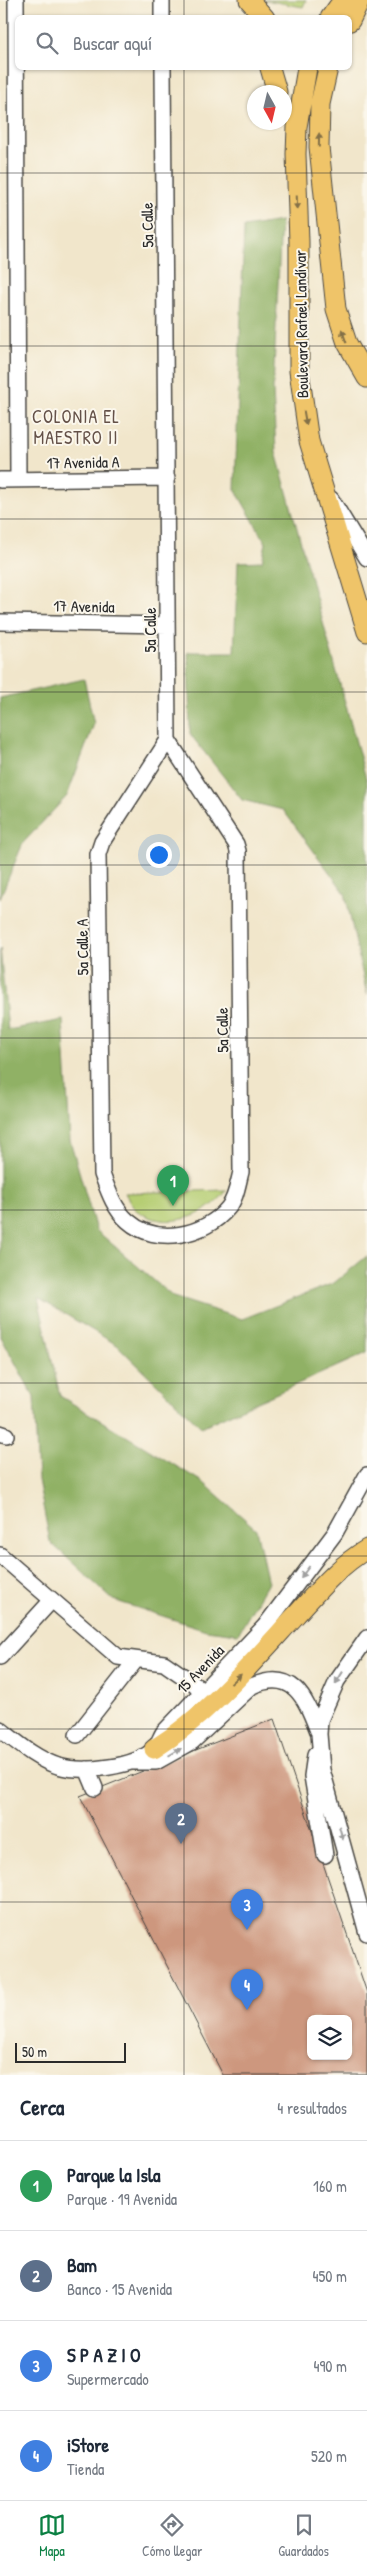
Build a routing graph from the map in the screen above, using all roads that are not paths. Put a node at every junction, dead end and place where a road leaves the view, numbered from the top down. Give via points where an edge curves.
1 (16, 0) edge
2 (162, 0) edge
3 (247, 0) edge
4 (355, 7) edge
5 (16, 15) edge
6 (162, 15) edge
7 (251, 15) edge
8 (263, 15) edge
9 (337, 15) edge
10 (16, 70) edge
11 (163, 70) edge
12 (271, 70) edge
13 (307, 70) edge
14 (328, 70) edge
15 (275, 85) edge
16 (288, 130) edge
17 (296, 154) junction
18 (367, 378) edge
19 (167, 478) junction
20 (0, 480) edge
21 (18, 480) junction
22 (323, 487) junction
23 (367, 558) edge
24 (0, 622) edge
25 (167, 625) junction
26 (367, 632) edge
27 (168, 740) junction
28 (102, 1174) joint
29 (367, 1475) edge
30 (367, 1549) edge
31 (0, 1555) edge
32 (52, 1600) junction
33 (367, 1638) edge
34 (0, 1657) edge
35 (136, 1660) junction
36 (202, 1694) junction
37 (0, 1729) edge
38 (77, 1735) dead end
39 (319, 1739) junction
40 (157, 1747) junction
41 (129, 1762) junction
42 (87, 1769) junction
43 (95, 1788) dead end
44 (325, 1855) dead end
45 (367, 1932) edge

1 - 5 street
2 - 6 street
3 - 7 main road
3 - 8 main road
4 - 9 main road
10 - 21 street
11 - 19 street, 5a Calle
12 - 15 main road
13 - 17 main road, Boulevard Rafael Landívar
18 -> 14 main road, Boulevard Rafael Landívar via 347,343 336,310 319,148 320,104
16 - 17 main road
17 -> 22 main road, Boulevard Rafael Landívar via 299,371 309,441
19 - 21 street, 17 Avenida A
19 - 25 street, 5a Calle
20 - 21 street, 17 Avenida A
22 - 23 street
22 - 26 main road, Boulevard Rafael Landívar
24 - 25 street, 17 Avenida
25 - 27 street, 5a Calle
27 - 28 street, 5a Calle A via 102,842 98,854
27 - 28 street, 5a Calle via 238,851 241,1172 230,1206 219,1218 204,1228 166,1235 150,1233 128,1221 112,1199
29 -> 36 street, 15 Avenida via 335,1534 265,1626
40 -> 30 main road via 174,1737 244,1671 331,1577
31 - 32 street
32 - 34 street
32 - 35 street via 118,1657
33 -> 39 street via 337,1681 320,1720
35 - 36 street via 164,1663 196,1685
35 - 38 street
36 - 40 street, 15 Avenida via 163,1733
37 - 42 street, 15 Avenida via 32,1754 59,1766
41 -> 39 street via 156,1762 179,1750 192,1742 252,1686 262,1681 283,1681 297,1689 308,1705
39 - 44 street via 312,1776
39 -> 45 street via 322,1770
40 - 41 street, 15 Avenida
41 - 42 street, 15 Avenida
42 - 43 street

